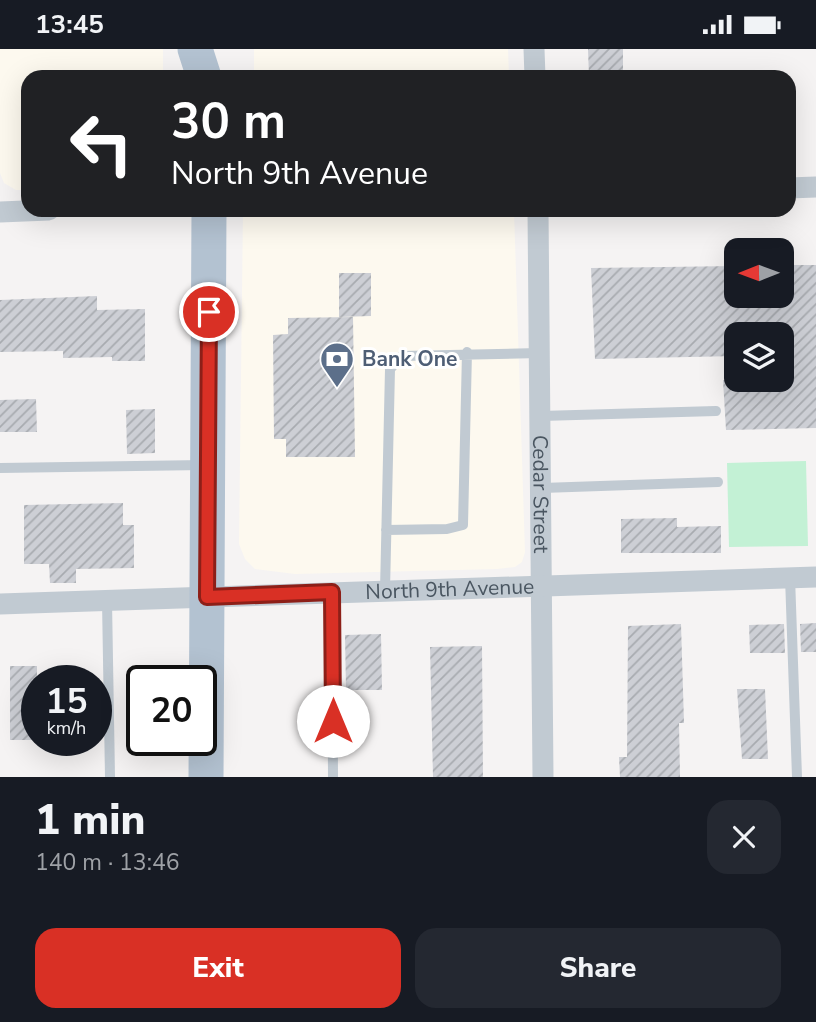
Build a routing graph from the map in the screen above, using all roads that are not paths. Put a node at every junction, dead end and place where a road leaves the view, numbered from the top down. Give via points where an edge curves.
1 (195, 49) edge
2 (219, 49) edge
3 (534, 49) edge
4 (202, 70) edge
5 (214, 70) edge
6 (535, 70) edge
7 (816, 187) edge
8 (796, 188) edge
9 (21, 211) edge
10 (0, 212) edge
11 (209, 217) edge
12 (538, 217) edge
13 (467, 352) junction
14 (539, 353) junction
15 (716, 411) dead end
16 (541, 416) junction
17 (208, 465) junction
18 (0, 468) edge
19 (718, 482) dead end
20 (542, 488) junction
21 (386, 530) junction
22 (790, 577) junction
23 (816, 577) edge
24 (544, 585) junction
25 (385, 591) junction
26 (332, 592) junction
27 (207, 597) junction
28 (107, 601) junction
29 (0, 604) edge
30 (110, 777) edge
31 (206, 777) edge
32 (333, 777) edge
33 (543, 777) edge
34 (797, 777) edge

1 - 4 main road
2 - 5 main road
3 - 6 street
7 - 8 street
9 - 10 street
11 - 17 main road
12 - 14 street, Cedar Street
13 - 14 lane
13 - 21 lane via 402,356 390,369
13 - 21 lane via 463,525
14 - 16 street, Cedar Street
15 - 16 lane
16 - 20 street, Cedar Street
17 - 18 lane
17 - 27 main road
19 - 20 lane
20 - 24 street, Cedar Street
21 - 25 lane
22 - 23 street, North 9th Avenue
22 - 24 street, North 9th Avenue
22 - 34 lane
24 - 25 street, North 9th Avenue
24 - 33 street, Cedar Street
25 - 26 street, North 9th Avenue
26 - 27 street, North 9th Avenue
26 - 32 lane
27 - 28 street, North 9th Avenue
27 - 31 main road
28 - 29 street, North 9th Avenue
28 - 30 lane

